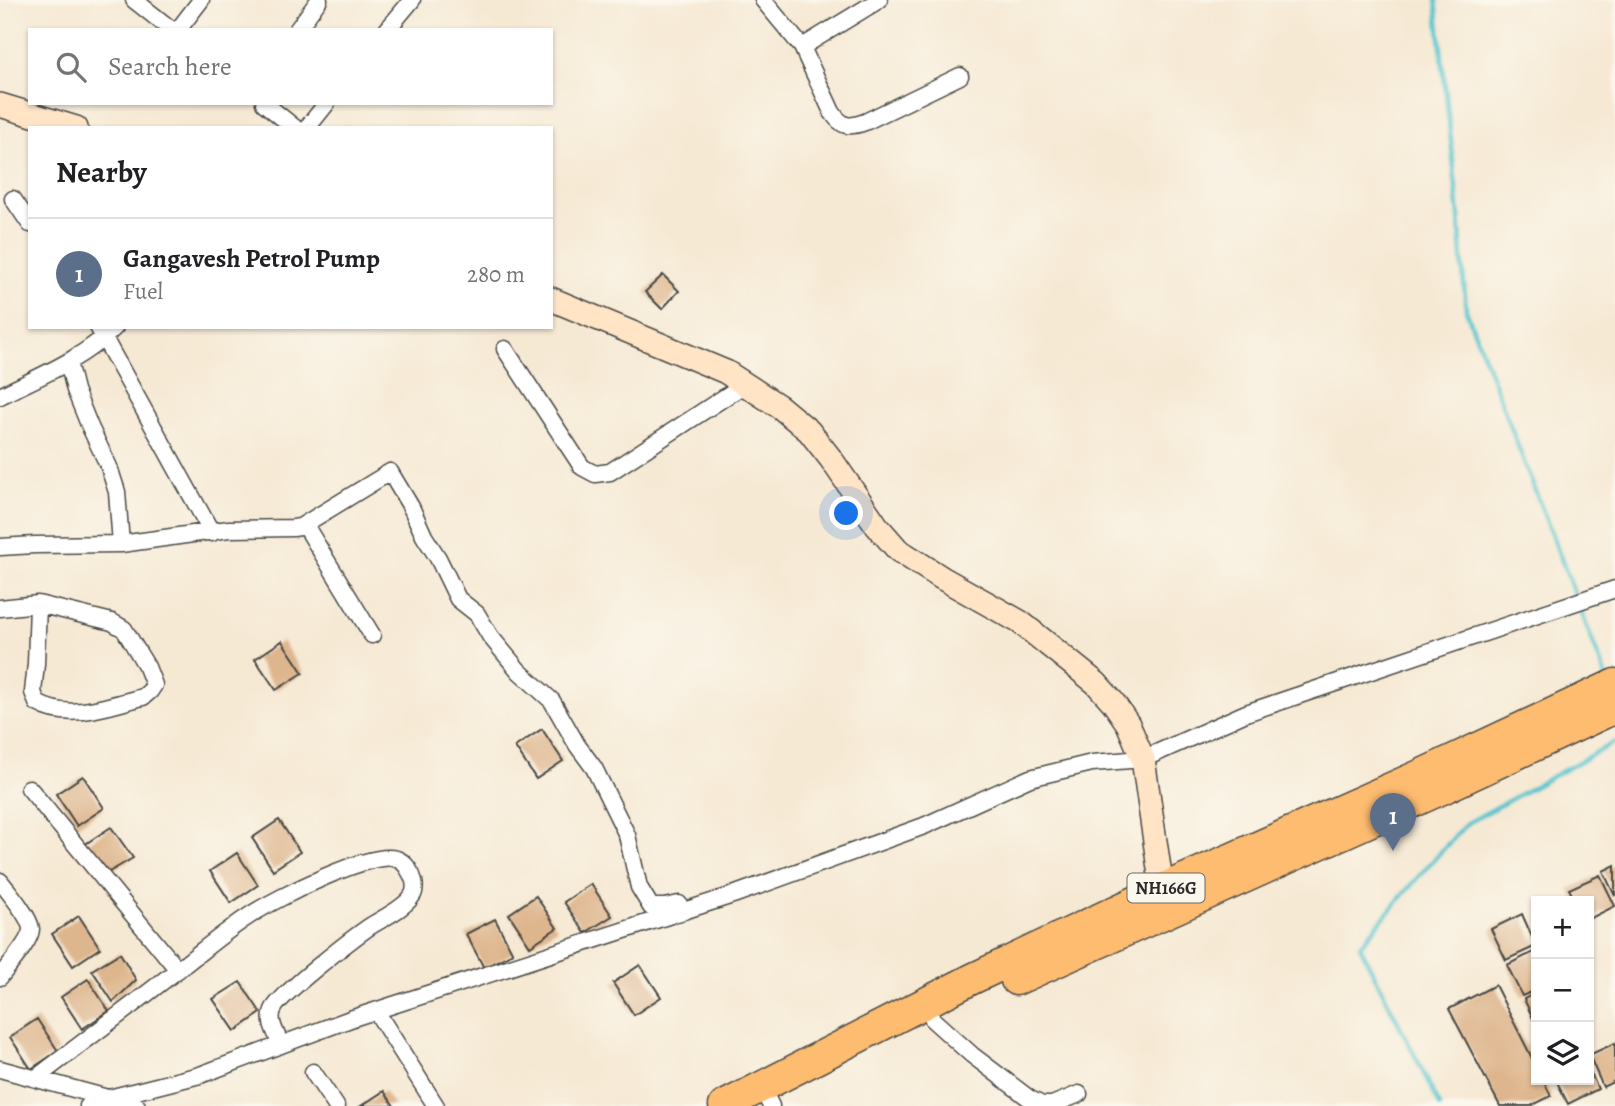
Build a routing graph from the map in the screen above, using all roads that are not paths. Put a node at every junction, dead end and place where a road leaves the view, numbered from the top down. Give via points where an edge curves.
1 (134, 0) edge
2 (201, 0) edge
3 (319, 0) edge
4 (412, 0) edge
5 (763, 0) edge
6 (879, 0) edge
7 (861, 5) edge
8 (169, 28) edge
9 (180, 28) edge
10 (298, 28) edge
11 (389, 28) edge
12 (802, 47) junction
13 (960, 76) dead end
14 (0, 105) edge
15 (266, 105) edge
16 (325, 105) edge
17 (69, 126) edge
18 (293, 126) edge
19 (309, 126) edge
20 (13, 199) dead end
21 (28, 221) edge
22 (553, 300) edge
23 (106, 331) edge
24 (505, 349) dead end
25 (68, 362) junction
26 (744, 384) junction
27 (0, 396) edge
28 (305, 525) junction
29 (212, 533) junction
30 (121, 544) junction
31 (0, 547) edge
32 (1615, 589) edge
33 (38, 604) junction
34 (0, 608) edge
35 (372, 635) dead end
36 (1615, 684) edge
37 (1615, 708) edge
38 (1143, 759) junction
39 (29, 788) dead end
40 (0, 881) edge
41 (733, 895) junction
42 (1165, 901) junction
43 (178, 970) junction
44 (0, 976) edge
45 (376, 1010) junction
46 (933, 1020) junction
47 (281, 1045) junction
48 (0, 1069) edge
49 (313, 1072) dead end
50 (36, 1078) junction
51 (1079, 1094) dead end
52 (110, 1098) junction
53 (766, 1100) edge
54 (88, 1106) edge
55 (136, 1106) edge
56 (336, 1106) edge
57 (436, 1106) edge
58 (724, 1106) edge

1 - 8 street
2 - 9 street
3 - 10 street
4 - 11 street
5 - 12 street
6 - 7 street
7 - 12 street
12 - 13 street via 837,120 852,127
14 - 17 street
15 - 18 street
16 - 19 street
20 - 21 street
22 - 26 street via 726,372
23 - 25 street
23 - 29 street
24 - 26 street via 583,467 595,474 610,472
25 - 27 street
25 - 30 street via 117,492
26 - 38 street via 808,431 898,550 1020,621 1096,683 1128,724
28 - 29 street
28 - 35 street
28 - 41 street via 392,475 458,599 477,614 519,671 552,701 594,768 627,835 639,887 651,906
29 - 30 street
30 - 31 street
32 - 38 street via 1246,713
33 - 33 street via 33,692 37,703 78,713 150,691 154,685 147,667 124,629
33 - 34 street
36 - 42 highway, NH166G
37 - 42 highway, NH166G via 1440,790
38 - 41 street via 1092,763 1030,778 924,826
38 - 42 street
39 - 43 street
40 - 44 street via 31,929
41 - 45 street
42 - 46 highway, NH166G
42 - 53 highway, NH166G via 972,979
43 - 47 street via 291,891 369,862 400,860 412,874 414,895 332,955 273,1007 271,1019
43 - 50 street
45 - 47 street
45 - 57 street
46 - 51 street via 1030,1100 1052,1105
46 - 53 highway, NH166G
47 - 52 street via 200,1074
48 - 50 street
49 - 56 street
50 - 52 street
52 - 54 street
52 - 55 street
53 - 58 highway, NH166G

